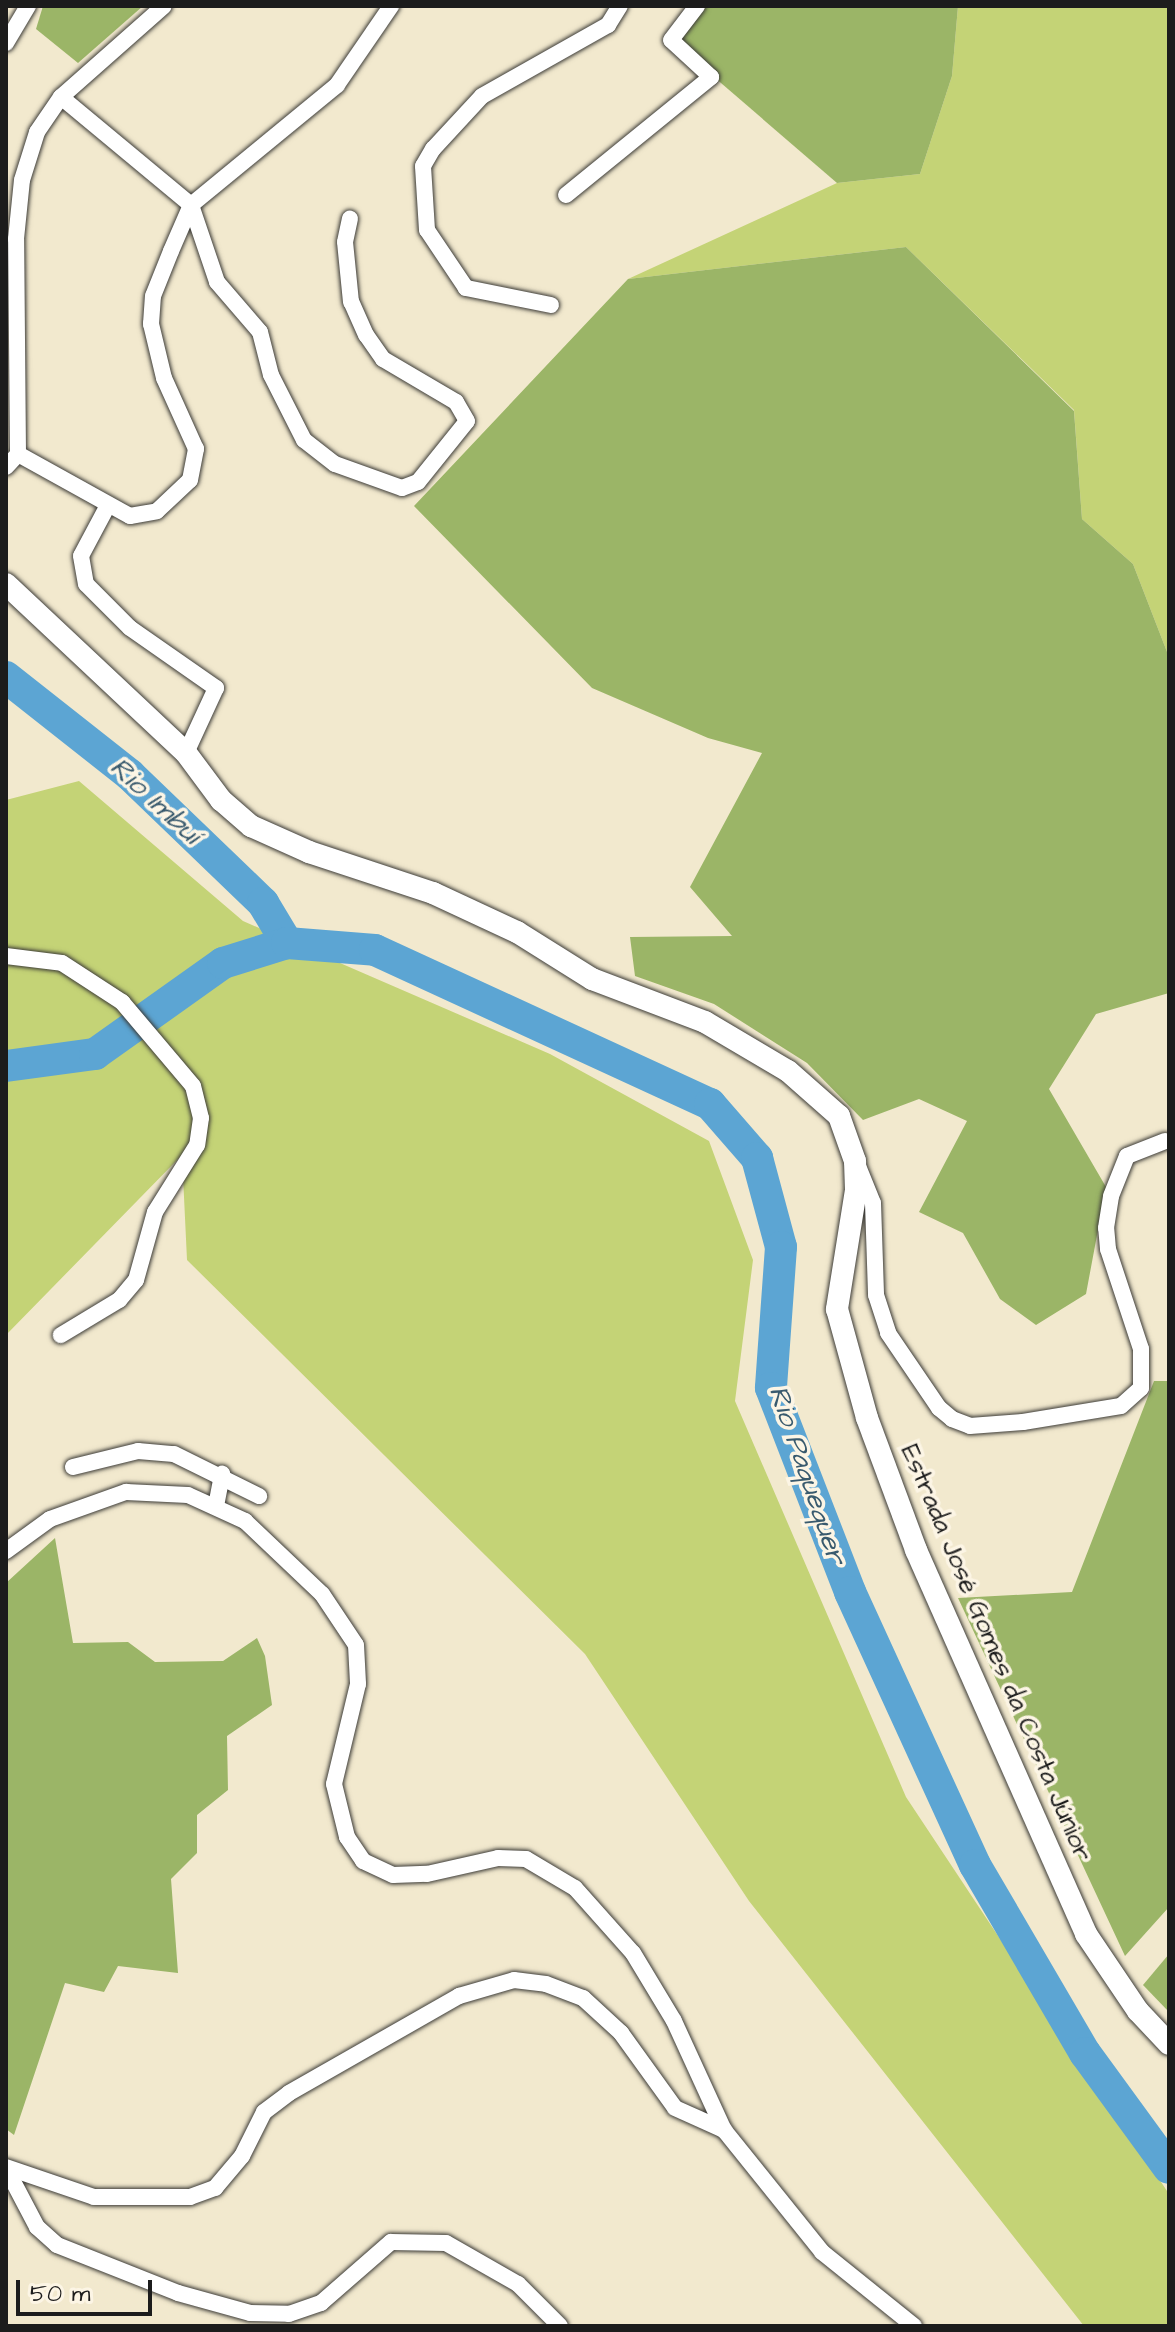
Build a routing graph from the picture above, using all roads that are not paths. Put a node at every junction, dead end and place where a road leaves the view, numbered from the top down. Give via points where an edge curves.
1 (28, 6) edge
2 (164, 6) edge
3 (391, 6) edge
4 (620, 6) edge
5 (697, 6) edge
6 (6, 43) edge
7 (61, 97) junction
8 (566, 195) dead end
9 (191, 205) junction
10 (350, 219) dead end
11 (551, 305) dead end
12 (18, 454) junction
13 (6, 467) edge
14 (107, 507) junction
15 (6, 584) edge
16 (186, 753) junction
17 (6, 956) edge
18 (1165, 1141) dead end
19 (855, 1161) junction
20 (61, 1335) dead end
21 (73, 1467) dead end
22 (222, 1474) junction
23 (259, 1496) dead end
24 (216, 1506) junction
25 (6, 1551) edge
26 (1169, 2044) edge
27 (724, 2130) junction
28 (6, 2168) edge
29 (560, 2326) edge
30 (914, 2326) edge

1 - 6 street
2 - 7 street
3 - 9 street via 337,85
4 - 11 street via 608,25 482,96 423,166 427,230 444,263 466,288
5 - 8 street via 671,40 711,77
7 - 9 street
7 - 12 street via 37,132 22,180 16,239
9 - 10 street via 217,282 260,332 271,375 304,440 335,464 392,487 418,482 467,421 456,402 383,359 366,335 351,302 345,242
9 - 14 street via 153,296 151,324 164,378 196,449 196,467 157,511 130,516
12 - 13 street
12 - 14 street
14 - 16 street via 81,556 86,584 130,628 216,688
15 - 16 street, Estrada José Gomes da Costa Júnior
16 - 19 street, Estrada José Gomes da Costa Júnior via 232,812 276,839 433,893 517,932 592,979 731,1035 821,1096 839,1116
17 - 20 street via 62,963 122,1002 193,1086 201,1118 197,1145 155,1212 136,1280 119,1300
18 - 19 street via 1127,1156 1111,1196 1106,1228 1141,1349 1144,1370 1137,1396 1091,1413 970,1426 939,1408 888,1333 876,1295 873,1203
19 - 26 street, Estrada José Gomes da Costa Júnior via 837,1309 867,1418 916,1550 1086,1934 1138,2011
21 - 22 street via 105,1456 156,1451 191,1458
22 - 23 street
22 - 24 street
24 - 25 street via 188,1495 157,1492 97,1498 50,1519
24 - 27 street via 245,1521 322,1594 356,1645 358,1684 334,1784 347,1837 363,1861 393,1875 427,1874 498,1858 526,1859 575,1888 633,1953 674,2021
27 - 28 street via 675,2108 621,2033 583,1998 546,1984 514,1980 459,1996 289,2093 264,2112 242,2156 215,2188 190,2197 94,2197
27 - 30 street via 822,2252
28 - 29 street via 37,2227 57,2245 118,2271 250,2313 289,2314 321,2303 391,2242 446,2243 518,2284

